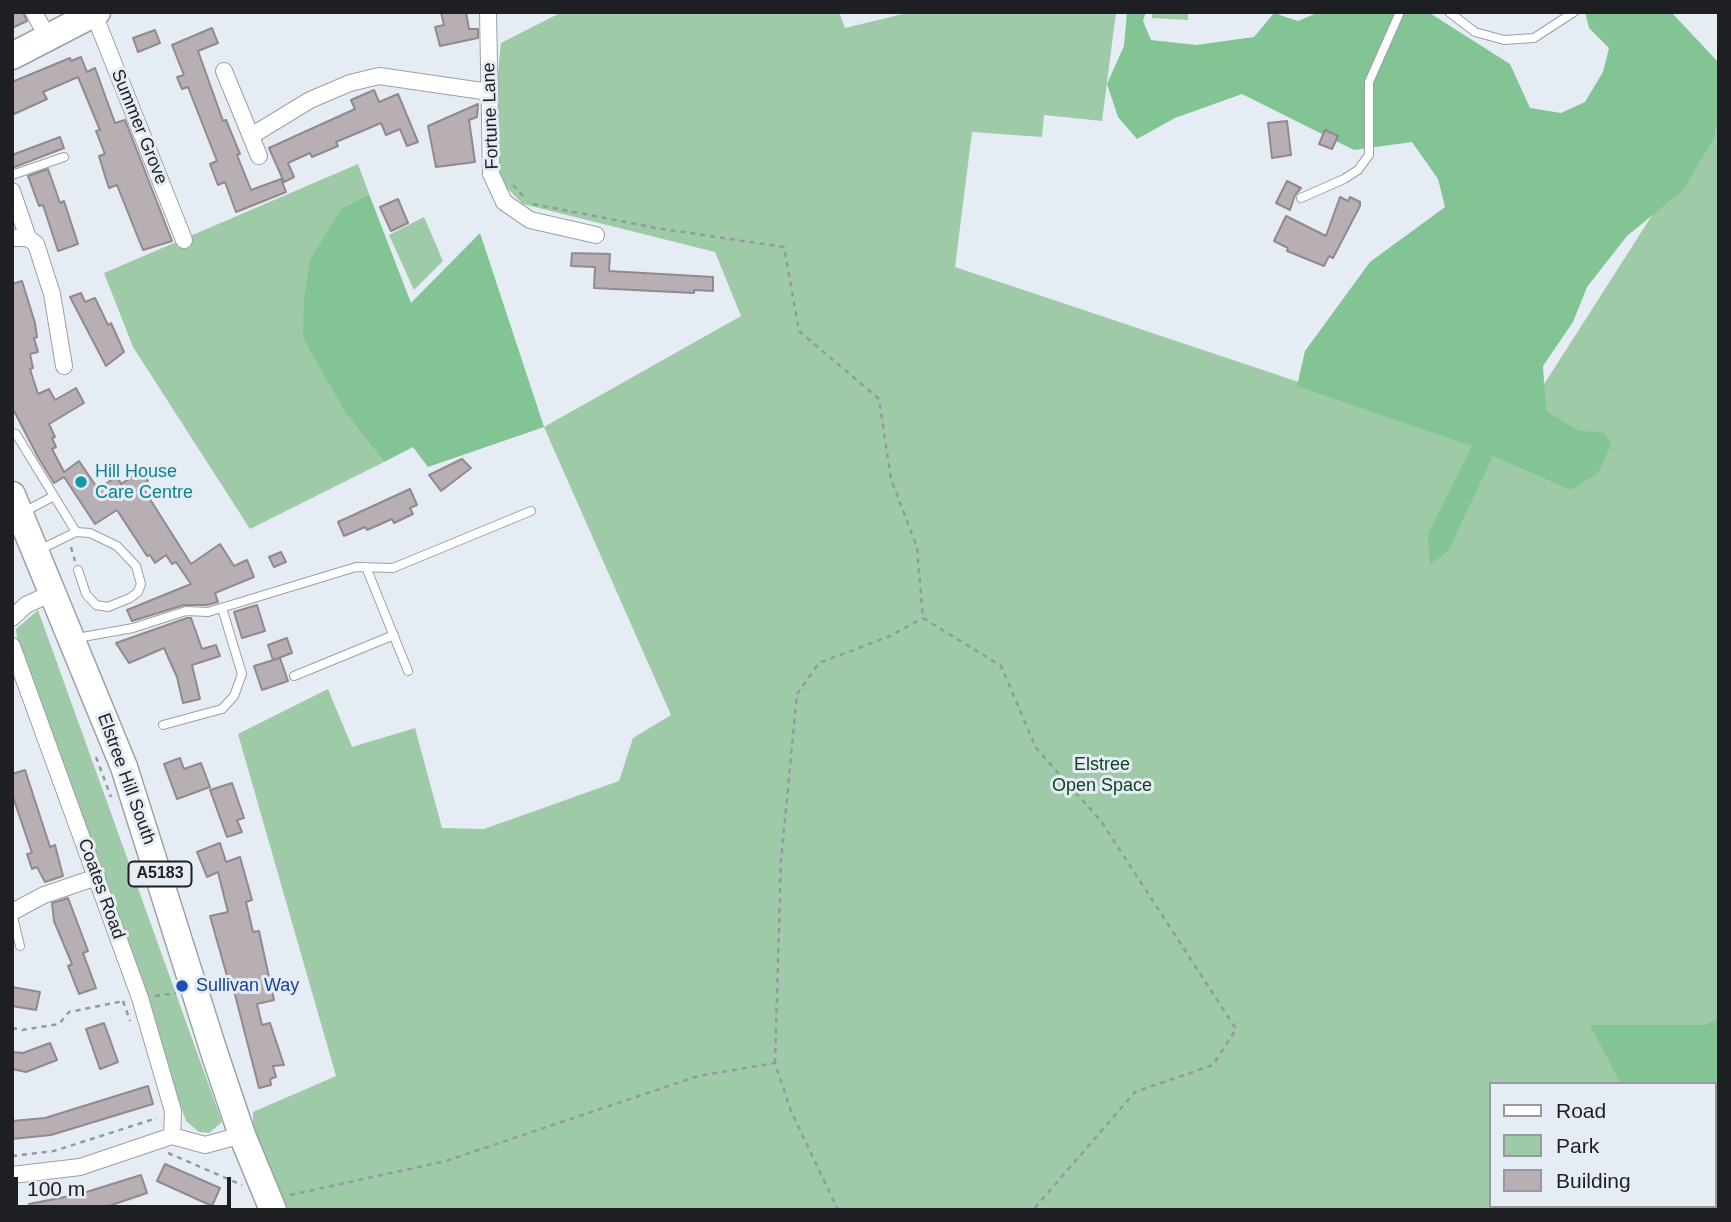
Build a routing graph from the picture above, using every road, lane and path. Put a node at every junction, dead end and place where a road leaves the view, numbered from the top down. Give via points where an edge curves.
1 (34, 12) edge
2 (488, 12) edge
3 (1400, 12) edge
4 (1449, 12) edge
5 (1574, 12) edge
6 (96, 13) edge
7 (48, 39) junction
8 (12, 56) edge
9 (224, 71) dead end
10 (489, 92) junction
11 (251, 136) junction
12 (64, 156) dead end
13 (259, 156) dead end
14 (12, 175) edge
15 (511, 183) dead end
16 (12, 191) edge
17 (1301, 198) dead end
18 (596, 235) dead end
19 (25, 240) edge
20 (184, 240) dead end
21 (64, 366) dead end
22 (12, 433) edge
23 (54, 496) junction
24 (16, 505) edge
25 (531, 510) dead end
26 (72, 534) junction
27 (35, 552) junction
28 (366, 567) junction
29 (78, 570) joint
30 (52, 593) junction
31 (222, 608) junction
32 (12, 618) edge
33 (923, 618) junction
34 (394, 635) junction
35 (72, 639) junction
36 (13, 657) edge
37 (408, 671) dead end
38 (294, 676) dead end
39 (163, 725) dead end
40 (97, 877) junction
41 (12, 913) edge
42 (20, 946) dead end
43 (197, 988) junction
44 (141, 998) junction
45 (12, 1028) edge
46 (775, 1063) junction
47 (242, 1135) junction
48 (172, 1136) junction
49 (167, 1152) dead end
50 (12, 1156) edge
51 (12, 1175) edge
52 (264, 1200) edge
53 (838, 1210) edge
54 (1033, 1210) edge

1 - 7 street
2 - 10 street, Fortune Lane
3 - 17 lane via 1369,82 1368,155 1345,178
4 - 5 lane via 1475,32 1504,40 1534,38
6 - 7 main road
6 - 20 street, Summer Grove
7 - 8 main road
9 - 11 street
10 - 11 street via 379,76 310,100
10 - 18 street, Fortune Lane via 491,174 504,201 530,220
11 - 13 street
12 - 14 lane
15 - 33 path via 529,203 784,247 799,331 878,399 891,479 917,548
16 - 19 street
19 - 21 street via 52,294
22 - 23 lane
23 - 24 lane
23 - 26 lane
24 - 27 main road, A5183
25 - 28 lane via 393,568
26 - 27 lane
26 - 29 path
26 - 29 lane via 90,533 117,546 135,566 141,584 130,598 108,607 96,605 86,594
27 - 30 main road, Elstree Hill South / A5183
28 - 31 lane
28 - 34 lane
30 - 32 street via 26,605
30 - 35 main road, Elstree Hill South / A5183
31 - 35 lane via 186,611 133,628
31 - 39 lane via 242,674 234,696 222,709
33 - 46 path via 819,663 797,694 782,860
33 - 54 path via 1001,666 1036,748 1101,821 1236,1029 1213,1065 1135,1091
34 - 37 lane
34 - 38 lane
35 - 43 main road, Elstree Hill South / A5183 via 128,777
36 - 40 street, Coates Road
40 - 41 street via 44,895
40 - 44 street, Coates Road
41 - 42 lane
43 - 44 path
43 - 47 main road, Elstree Hill South / A5183
44 - 45 path via 69,1012 59,1024
44 - 48 street, Coates Road via 173,1111
46 - 52 path via 698,1076 446,1161
46 - 53 path via 791,1111
47 - 48 street via 205,1145
47 - 52 main road, Elstree Hill South / A5183
48 - 50 path via 159,1117 54,1151
48 - 51 street via 80,1167
49 - 52 path

